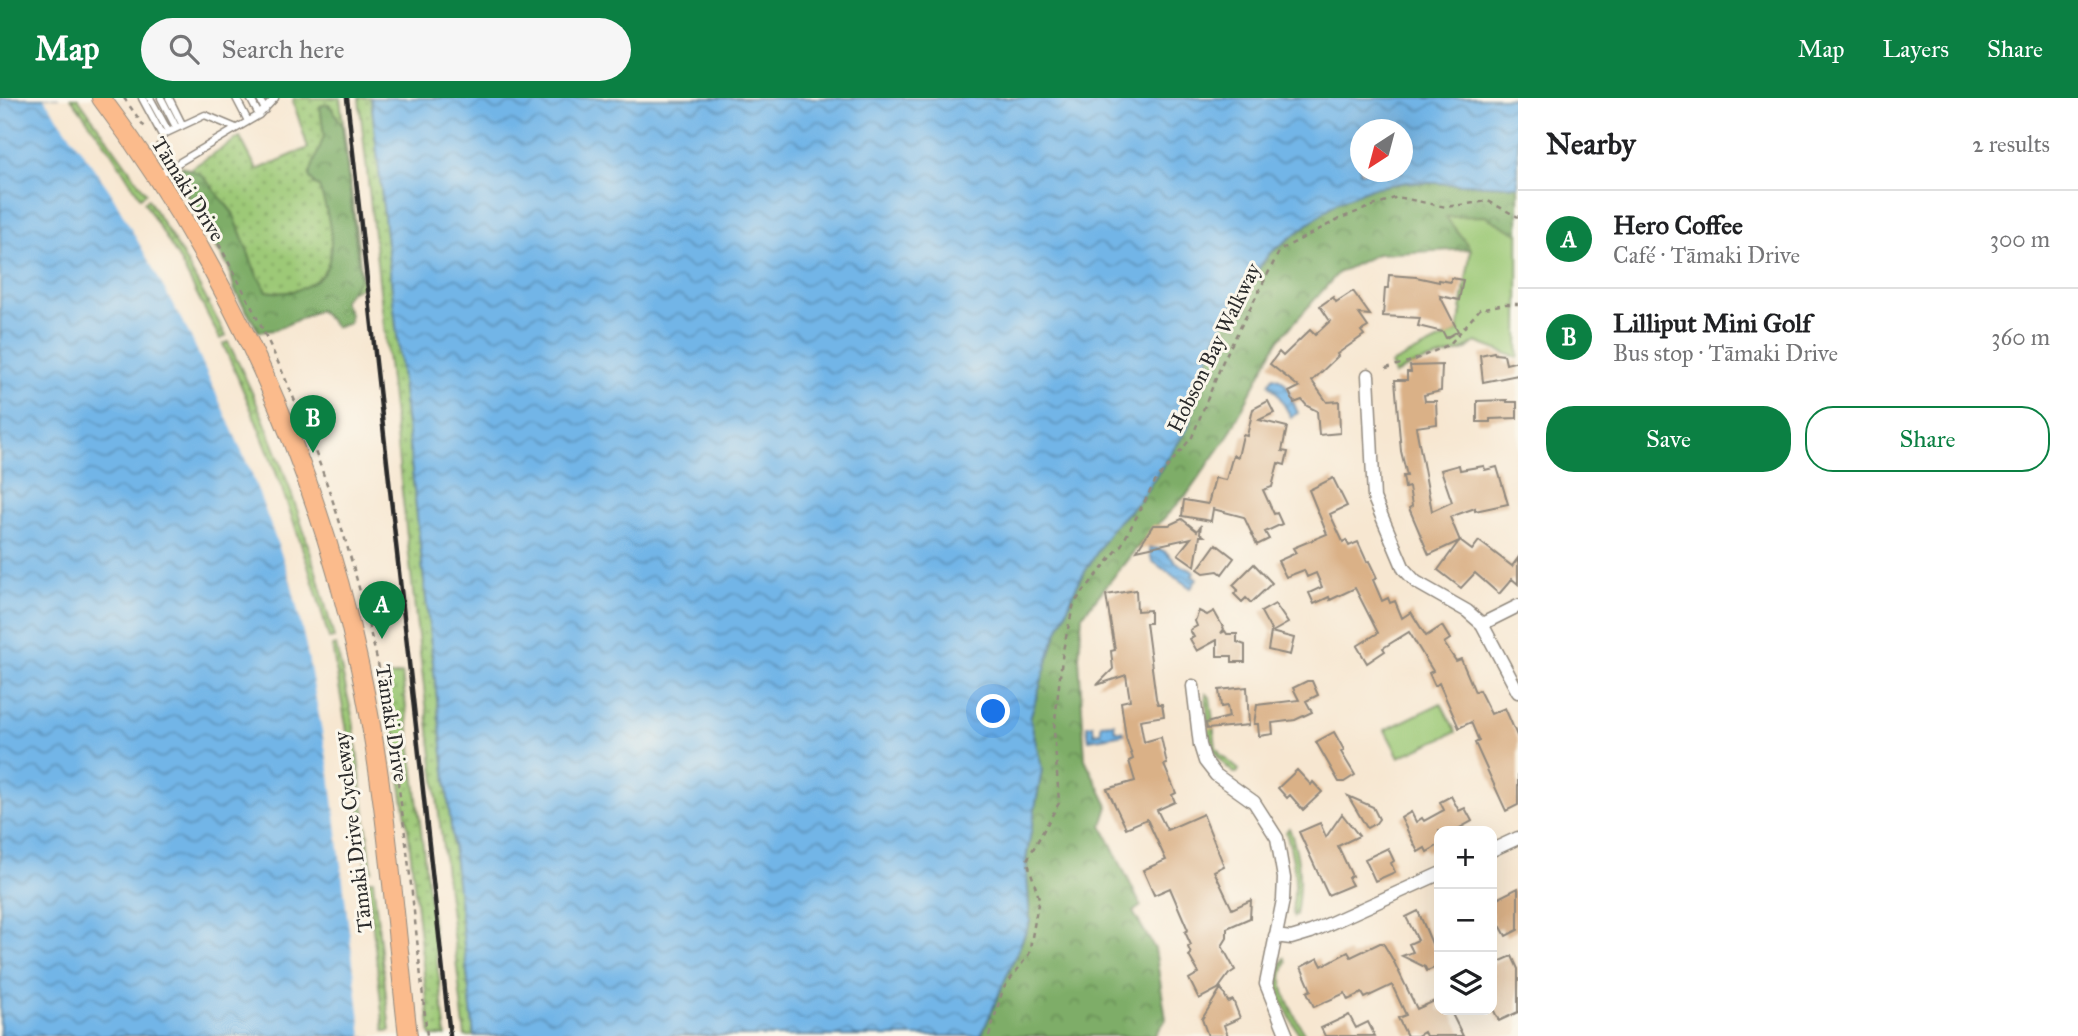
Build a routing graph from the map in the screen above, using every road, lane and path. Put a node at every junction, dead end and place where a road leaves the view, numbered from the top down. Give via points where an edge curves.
1 (101, 98) edge
2 (142, 98) edge
3 (150, 98) edge
4 (161, 98) edge
5 (169, 98) edge
6 (236, 98) edge
7 (250, 98) edge
8 (259, 98) edge
9 (275, 98) edge
10 (262, 112) junction
11 (248, 121) junction
12 (179, 126) junction
13 (236, 128) junction
14 (165, 133) junction
15 (156, 176) junction
16 (1518, 217) edge
17 (1518, 304) edge
18 (1387, 368) dead end
19 (1368, 375) dead end
20 (1518, 606) edge
21 (1482, 624) junction
22 (1193, 686) dead end
23 (1518, 692) edge
24 (1518, 838) edge
25 (1497, 848) edge
26 (1434, 876) edge
27 (1275, 936) junction
28 (408, 1036) edge
29 (989, 1036) edge
30 (1287, 1036) edge

1 - 15 main road, Tāmaki Drive
2 - 14 lane
3 - 14 lane
4 - 12 lane
5 - 12 lane
6 - 11 lane
7 - 10 lane
8 - 10 lane
9 - 10 lane
10 - 11 lane
11 - 13 lane
12 - 13 lane via 205,115
12 - 14 lane
13 - 15 lane
15 - 28 main road, Tāmaki Drive via 225,296 270,388 341,586 377,758
16 - 29 path, Hobson Bay Walkway via 1488,201 1446,207 1397,197 1341,218 1280,250 1223,361 1192,437 1155,482 1122,544 1074,603 1054,729 1059,803 1027,860 1039,898 1029,954 1003,989
17 - 18 path via 1480,309 1450,344
19 - 21 street via 1374,498 1404,569 1416,582
20 - 21 street
21 - 23 street
22 - 27 street via 1205,761 1216,775 1254,802 1277,838 1284,889
24 - 25 street
26 - 27 street via 1311,932
27 - 30 street via 1266,984

